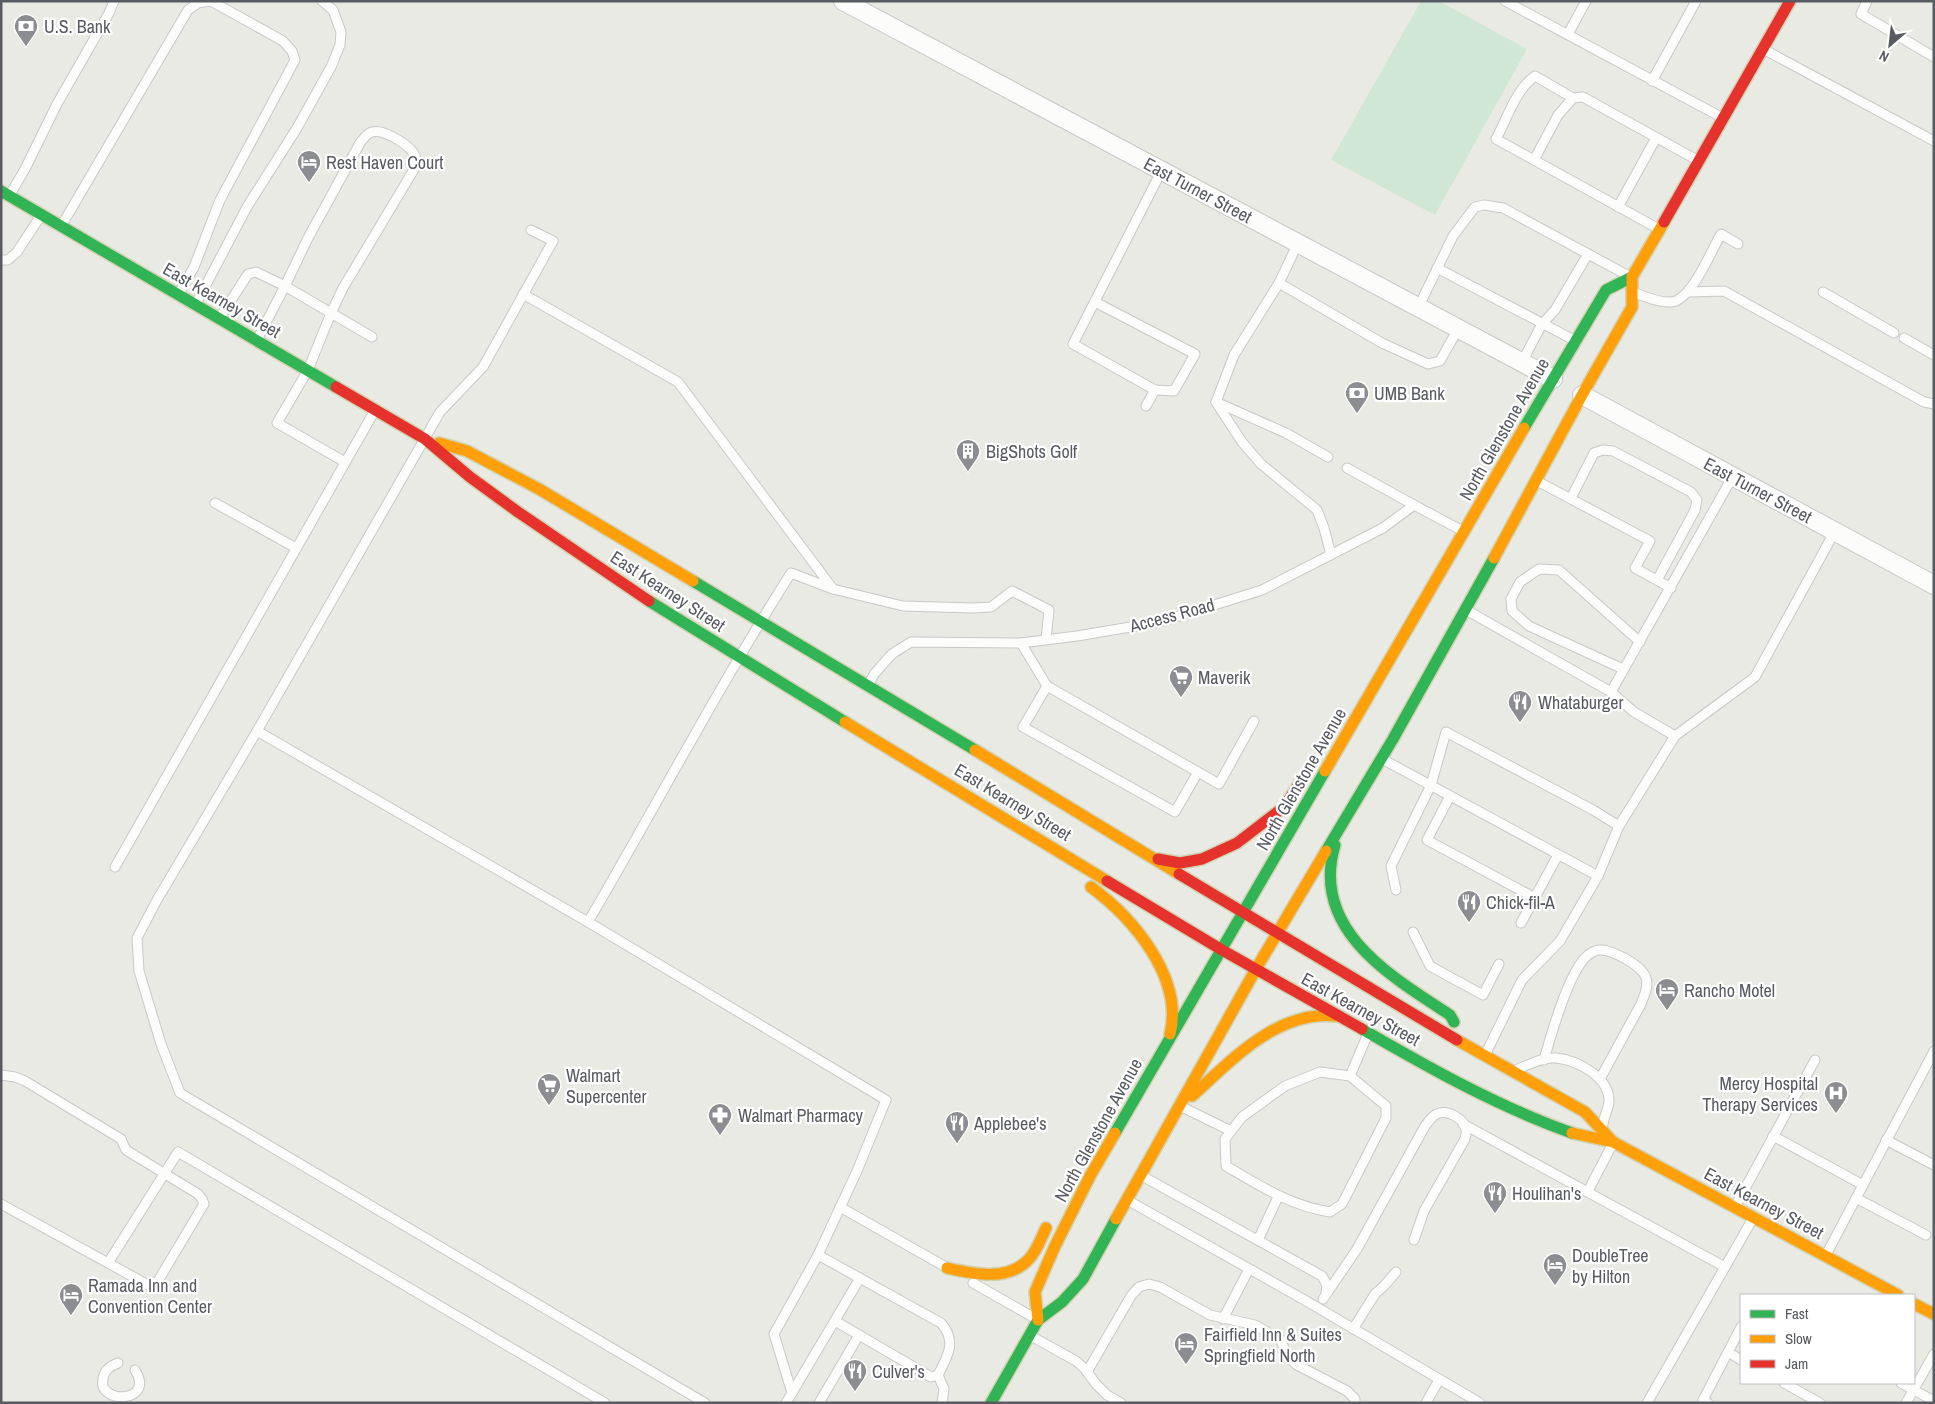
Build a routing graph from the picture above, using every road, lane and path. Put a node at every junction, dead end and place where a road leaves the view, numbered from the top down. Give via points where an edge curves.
1 (114, 1) edge
2 (210, 1) edge
3 (322, 1) edge
4 (843, 1) edge
5 (1504, 1) edge
6 (1586, 1) edge
7 (1696, 1) edge
8 (1790, 1) edge
9 (1867, 1) edge
10 (199, 2) edge
11 (1568, 34) junction
12 (1763, 49) junction
13 (1934, 57) edge
14 (1652, 81) junction
15 (1573, 98) junction
16 (1723, 118) junction
17 (1656, 138) junction
18 (1934, 141) edge
19 (1534, 160) junction
20 (1699, 161) junction
21 (1162, 170) junction
22 (4, 192) edge
23 (1618, 207) junction
24 (42, 215) junction
25 (61, 226) junction
26 (532, 230) dead end
27 (1660, 230) junction
28 (1298, 243) junction
29 (1738, 244) dead end
30 (1588, 254) junction
31 (1, 260) edge
32 (1437, 268) junction
33 (1632, 277) junction
34 (1279, 284) junction
35 (285, 286) junction
36 (1606, 290) junction
37 (1632, 292) junction
38 (1689, 292) junction
39 (1823, 292) dead end
40 (178, 294) junction
41 (523, 294) junction
42 (1095, 302) junction
43 (196, 304) junction
44 (1610, 305) dead end
45 (1418, 308) junction
46 (331, 313) junction
47 (220, 318) junction
48 (1542, 324) junction
49 (1458, 329) junction
50 (1894, 333) dead end
51 (372, 337) dead end
52 (1904, 338) dead end
53 (256, 340) junction
54 (1575, 341) junction
55 (1934, 355) edge
56 (1521, 364) junction
57 (308, 370) junction
58 (1579, 377) dead end
59 (1555, 385) junction
60 (1155, 390) junction
61 (1582, 395) junction
62 (1216, 402) junction
63 (1934, 404) edge
64 (1146, 406) dead end
65 (375, 409) junction
66 (425, 438) junction
67 (1328, 457) dead end
68 (345, 462) junction
69 (1348, 468) dead end
70 (1733, 476) junction
71 (1535, 480) junction
72 (1571, 498) junction
73 (215, 503) dead end
74 (1511, 504) dead end
75 (1414, 505) junction
76 (1515, 516) junction
77 (1465, 532) junction
78 (1835, 532) junction
79 (296, 548) junction
80 (1331, 554) junction
81 (1446, 565) junction
82 (1657, 580) junction
83 (1934, 585) edge
84 (1671, 588) junction
85 (833, 589) junction
86 (1466, 610) junction
87 (1404, 611) dead end
88 (761, 621) junction
89 (1046, 639) junction
90 (1640, 642) junction
91 (1021, 643) junction
92 (739, 657) junction
93 (1623, 669) junction
94 (779, 682) junction
95 (868, 685) junction
96 (1047, 686) junction
97 (1610, 692) junction
98 (1254, 721) dead end
99 (257, 731) junction
100 (1674, 736) junction
101 (855, 742) dead end
102 (1382, 758) junction
103 (1307, 771) dead end
104 (1198, 772) junction
105 (1431, 785) junction
106 (1450, 796) junction
107 (1342, 825) junction
108 (1619, 826) junction
109 (1558, 855) junction
110 (1154, 858) junction
111 (115, 867) dead end
112 (1598, 876) junction
113 (1080, 880) dead end
114 (1396, 890) dead end
115 (1535, 898) junction
116 (1242, 913) junction
117 (588, 922) junction
118 (1521, 923) dead end
119 (1412, 932) dead end
120 (1277, 933) junction
121 (1222, 950) junction
122 (1499, 964) dead end
123 (1256, 969) junction
124 (1336, 1016) junction
125 (1368, 1033) junction
126 (1169, 1041) junction
127 (1468, 1047) junction
128 (1934, 1051) edge
129 (1484, 1056) junction
130 (1544, 1060) junction
131 (1815, 1060) dead end
132 (1512, 1071) junction
133 (1, 1074) edge
134 (1350, 1076) junction
135 (1600, 1079) junction
136 (1179, 1106) junction
137 (1463, 1124) junction
138 (1601, 1129) junction
139 (1231, 1131) junction
140 (1115, 1134) junction
141 (1773, 1136) junction
142 (1886, 1140) junction
143 (1613, 1142) junction
144 (1934, 1165) edge
145 (164, 1173) junction
146 (1141, 1175) junction
147 (1075, 1180) dead end
148 (1863, 1185) junction
149 (1588, 1191) junction
150 (1278, 1196) junction
151 (1856, 1198) junction
152 (1127, 1200) junction
153 (1, 1204) edge
154 (1735, 1207) junction
155 (840, 1208) junction
156 (1753, 1217) junction
157 (1050, 1220) dead end
158 (1926, 1235) dead end
159 (1258, 1240) junction
160 (1414, 1240) dead end
161 (818, 1255) junction
162 (1826, 1256) junction
163 (108, 1263) junction
164 (1725, 1267) junction
165 (947, 1268) junction
166 (1249, 1269) junction
167 (1396, 1272) dead end
168 (860, 1278) junction
169 (1896, 1294) edge
170 (1323, 1299) junction
171 (1308, 1302) junction
172 (1915, 1304) edge
173 (1934, 1314) edge
174 (1223, 1319) junction
175 (835, 1320) junction
176 (1038, 1320) junction
177 (1353, 1329) junction
178 (1740, 1329) edge
179 (859, 1335) junction
180 (1029, 1335) junction
181 (1728, 1352) junction
182 (1934, 1354) edge
183 (1740, 1359) edge
184 (118, 1363) dead end
185 (135, 1370) dead end
186 (1087, 1372) junction
187 (938, 1375) junction
188 (1439, 1380) junction
189 (1786, 1384) edge
190 (1903, 1384) edge
191 (1913, 1389) junction
192 (792, 1393) junction
193 (110, 1400) edge
194 (1934, 1400) edge
195 (605, 1403) edge
196 (705, 1403) edge
197 (786, 1403) edge
198 (819, 1403) edge
199 (942, 1403) edge
200 (991, 1403) edge
201 (1121, 1403) edge
202 (1355, 1403) edge
203 (1426, 1403) edge
204 (1480, 1403) edge
205 (1647, 1403) edge
206 (1708, 1403) edge
207 (1820, 1403) edge
208 (1906, 1403) edge

1 - 22 lane via 25,169
2 - 10 lane
2 - 40 lane via 283,41 295,60 220,200 194,268
3 - 43 lane via 333,10 341,32 340,46 297,128 247,207
4 - 21 street, East Turner Street
5 - 11 lane
6 - 11 lane
7 - 14 lane
8 - 12 main road
9 - 13 lane via 1861,14
10 - 25 lane via 188,10
11 - 14 lane
12 - 16 main road
12 - 18 lane
14 - 16 lane
15 - 17 lane via 1583,97
15 - 19 lane via 1558,115
15 - 19 lane via 1535,76 1516,100 1496,139
16 - 20 main road
17 - 20 lane
17 - 23 lane
19 - 23 lane
20 - 27 main road
21 - 28 street, East Turner Street
21 - 42 lane
22 - 24 main road, East Kearney Street
23 - 27 lane
24 - 25 main road, East Kearney Street
24 - 31 lane via 18,252 8,260
25 - 40 main road, East Kearney Street
26 - 41 lane via 553,241
27 - 33 main road
28 - 34 lane
28 - 45 street, East Turner Street
29 - 38 lane via 1720,234
30 - 32 lane via 1503,208 1484,205 1475,207 1453,236
30 - 33 lane
30 - 48 lane via 1555,310
32 - 45 lane
32 - 48 lane
33 - 36 main road
33 - 37 main road
34 - 49 lane via 1382,343 1428,364 1440,361
34 - 62 lane via 1234,355
35 - 46 lane
35 - 46 lane via 360,143 368,134 379,132 407,146 416,160 412,175
35 - 47 lane via 256,272 248,274
35 - 53 lane
36 - 44 main road
36 - 54 main road, North Glenstone Avenue
37 - 38 lane via 1653,300 1674,302
37 - 61 main road via 1632,307
38 - 63 lane via 1724,290 1924,402
39 - 50 lane
40 - 43 main road, East Kearney Street
41 - 66 lane via 483,366 440,412
41 - 85 lane via 678,382
42 - 60 lane via 1073,344
42 - 60 lane via 1195,354 1174,391
43 - 47 main road, East Kearney Street
45 - 49 street, East Turner Street
46 - 51 lane
46 - 57 lane
47 - 53 main road, East Kearney Street
48 - 54 lane
48 - 56 lane
49 - 56 street, East Turner Street
52 - 55 lane
53 - 57 main road, East Kearney Street
54 - 59 main road, North Glenstone Avenue
56 - 59 street, East Turner Street
57 - 65 main road, East Kearney Street
57 - 68 lane via 277,423
58 - 61 main road
59 - 77 main road, North Glenstone Avenue
60 - 64 lane
61 - 70 street, East Turner Street
61 - 71 main road
62 - 67 lane via 1286,433
62 - 80 lane via 1260,464 1316,510
65 - 66 main road, East Kearney Street
65 - 68 lane
66 - 88 main road, East Kearney Street via 467,451 539,489
66 - 92 main road, East Kearney Street via 518,512
66 - 99 lane
68 - 79 lane
69 - 75 lane
70 - 78 street, East Turner Street
70 - 84 lane
71 - 72 lane
71 - 76 main road
72 - 82 lane via 1650,541 1635,568
72 - 82 lane via 1594,453 1603,450 1614,450 1691,492 1697,500 1695,510
73 - 79 lane
74 - 76 main road
75 - 77 lane
75 - 80 lane, Access Road via 1383,528
76 - 86 main road
77 - 81 main road, North Glenstone Avenue
78 - 83 street, East Turner Street
78 - 100 lane via 1755,677
79 - 111 lane
80 - 89 lane, Access Road via 1262,590 1160,622
81 - 87 main road
81 - 116 main road, North Glenstone Avenue
82 - 84 lane
84 - 90 lane
85 - 88 lane via 791,572
85 - 89 lane via 903,606 972,608 991,607 1012,591 1049,610
86 - 97 lane
86 - 102 main road
88 - 92 lane
88 - 95 main road, East Kearney Street
89 - 91 lane, Access Road
90 - 93 lane
90 - 93 lane via 1559,570 1540,569 1520,582 1511,599 1512,611 1517,616 1529,626
91 - 95 lane, Access Road via 911,642 892,654
91 - 96 lane
92 - 94 main road, East Kearney Street
92 - 117 lane
93 - 97 lane
94 - 101 main road
94 - 121 main road, East Kearney Street
95 - 110 main road, East Kearney Street
96 - 104 lane
96 - 104 lane via 1023,727 1175,812
97 - 100 lane via 1634,712
98 - 104 lane via 1219,784
99 - 117 lane
99 - 196 lane via 156,900 137,938 139,970 160,1044 180,1093
100 - 108 lane
102 - 105 lane
102 - 107 main road
103 - 110 main road via 1284,807 1237,843 1202,859 1180,863
105 - 106 lane
105 - 108 lane via 1446,732
105 - 114 lane via 1391,866
106 - 109 lane
106 - 115 lane via 1427,840
107 - 120 main road
107 - 127 main road via 1331,858 1329,877 1343,922 1379,966 1450,1015
108 - 112 lane
109 - 112 lane
109 - 115 lane
110 - 116 main road, East Kearney Street
112 - 129 lane via 1560,941 1522,980
113 - 126 main road via 1122,912 1150,948 1170,992 1173,1007
115 - 118 lane
116 - 120 main road, East Kearney Street
116 - 121 main road, North Glenstone Avenue
117 - 155 lane via 886,1100
119 - 122 lane via 1430,966 1483,995
120 - 123 main road
120 - 127 main road, East Kearney Street
121 - 123 main road, East Kearney Street
121 - 126 main road, North Glenstone Avenue
123 - 124 main road, East Kearney Street
123 - 136 main road
124 - 125 main road, East Kearney Street
124 - 136 main road via 1308,1017 1267,1034
125 - 134 lane
125 - 143 main road, East Kearney Street via 1533,1119 1572,1133
126 - 140 main road, North Glenstone Avenue
127 - 129 main road, East Kearney Street
128 - 142 lane
129 - 132 main road, East Kearney Street
130 - 132 lane
130 - 135 lane via 1570,1061
130 - 135 lane via 1574,973 1588,955 1597,950 1609,951 1642,970 1647,979 1641,1004
131 - 141 lane
132 - 138 main road, East Kearney Street via 1585,1112
133 - 145 lane via 25,1081 113,1134 121,1139 126,1150
134 - 139 lane via 1320,1072 1285,1086 1242,1117
134 - 150 lane via 1386,1106 1386,1118 1342,1204 1330,1212 1312,1210
135 - 138 lane via 1607,1090 1609,1102
136 - 139 lane
136 - 146 main road
137 - 149 lane
137 - 160 lane via 1465,1139 1424,1210
137 - 170 lane via 1447,1113 1432,1117
138 - 143 main road, East Kearney Street
139 - 150 lane via 1225,1139 1226,1166
140 - 147 main road
140 - 176 main road, North Glenstone Avenue via 1090,1176 1035,1292
141 - 148 lane
141 - 154 lane
142 - 144 lane
142 - 148 lane
143 - 149 lane
143 - 154 main road, East Kearney Street
145 - 163 lane
145 - 163 lane via 198,1194 204,1204 158,1281 148,1285
145 - 195 lane via 178,1152
146 - 152 main road
146 - 159 lane
148 - 151 lane
149 - 164 lane
150 - 159 lane
151 - 158 lane
151 - 162 lane
152 - 166 lane
152 - 176 main road via 1083,1279 1062,1302
153 - 163 lane
154 - 156 main road, East Kearney Street
155 - 161 lane
155 - 165 lane
156 - 162 main road, East Kearney Street
156 - 164 lane
157 - 165 main road via 1030,1258 1022,1266 989,1276
159 - 170 lane via 1322,1276 1327,1285
161 - 168 lane
161 - 192 lane via 774,1334
162 - 169 main road, East Kearney Street
164 - 205 lane
165 - 176 lane
166 - 171 lane
166 - 174 lane
167 - 177 lane via 1375,1294
168 - 175 lane
168 - 187 lane via 941,1323 948,1332 950,1353
170 - 171 lane via 1316,1303
171 - 177 lane
172 - 173 main road
174 - 186 lane via 1160,1287 1149,1284 1139,1287
174 - 202 lane via 1255,1325 1281,1340 1287,1357 1346,1391
175 - 179 lane
175 - 192 lane
176 - 180 main road
177 - 188 lane
178 - 181 lane
179 - 187 lane via 931,1377
179 - 198 lane
180 - 186 lane via 1076,1361
180 - 200 main road
181 - 183 lane
181 - 206 lane via 1703,1400
182 - 191 lane
184 - 193 lane via 108,1368 103,1378 104,1390
185 - 193 lane via 140,1381 137,1392 128,1399
186 - 201 lane via 1101,1390
187 - 199 lane via 944,1389
188 - 203 lane
188 - 204 lane
189 - 207 lane
190 - 191 lane
191 - 194 lane
191 - 208 lane
192 - 197 lane

